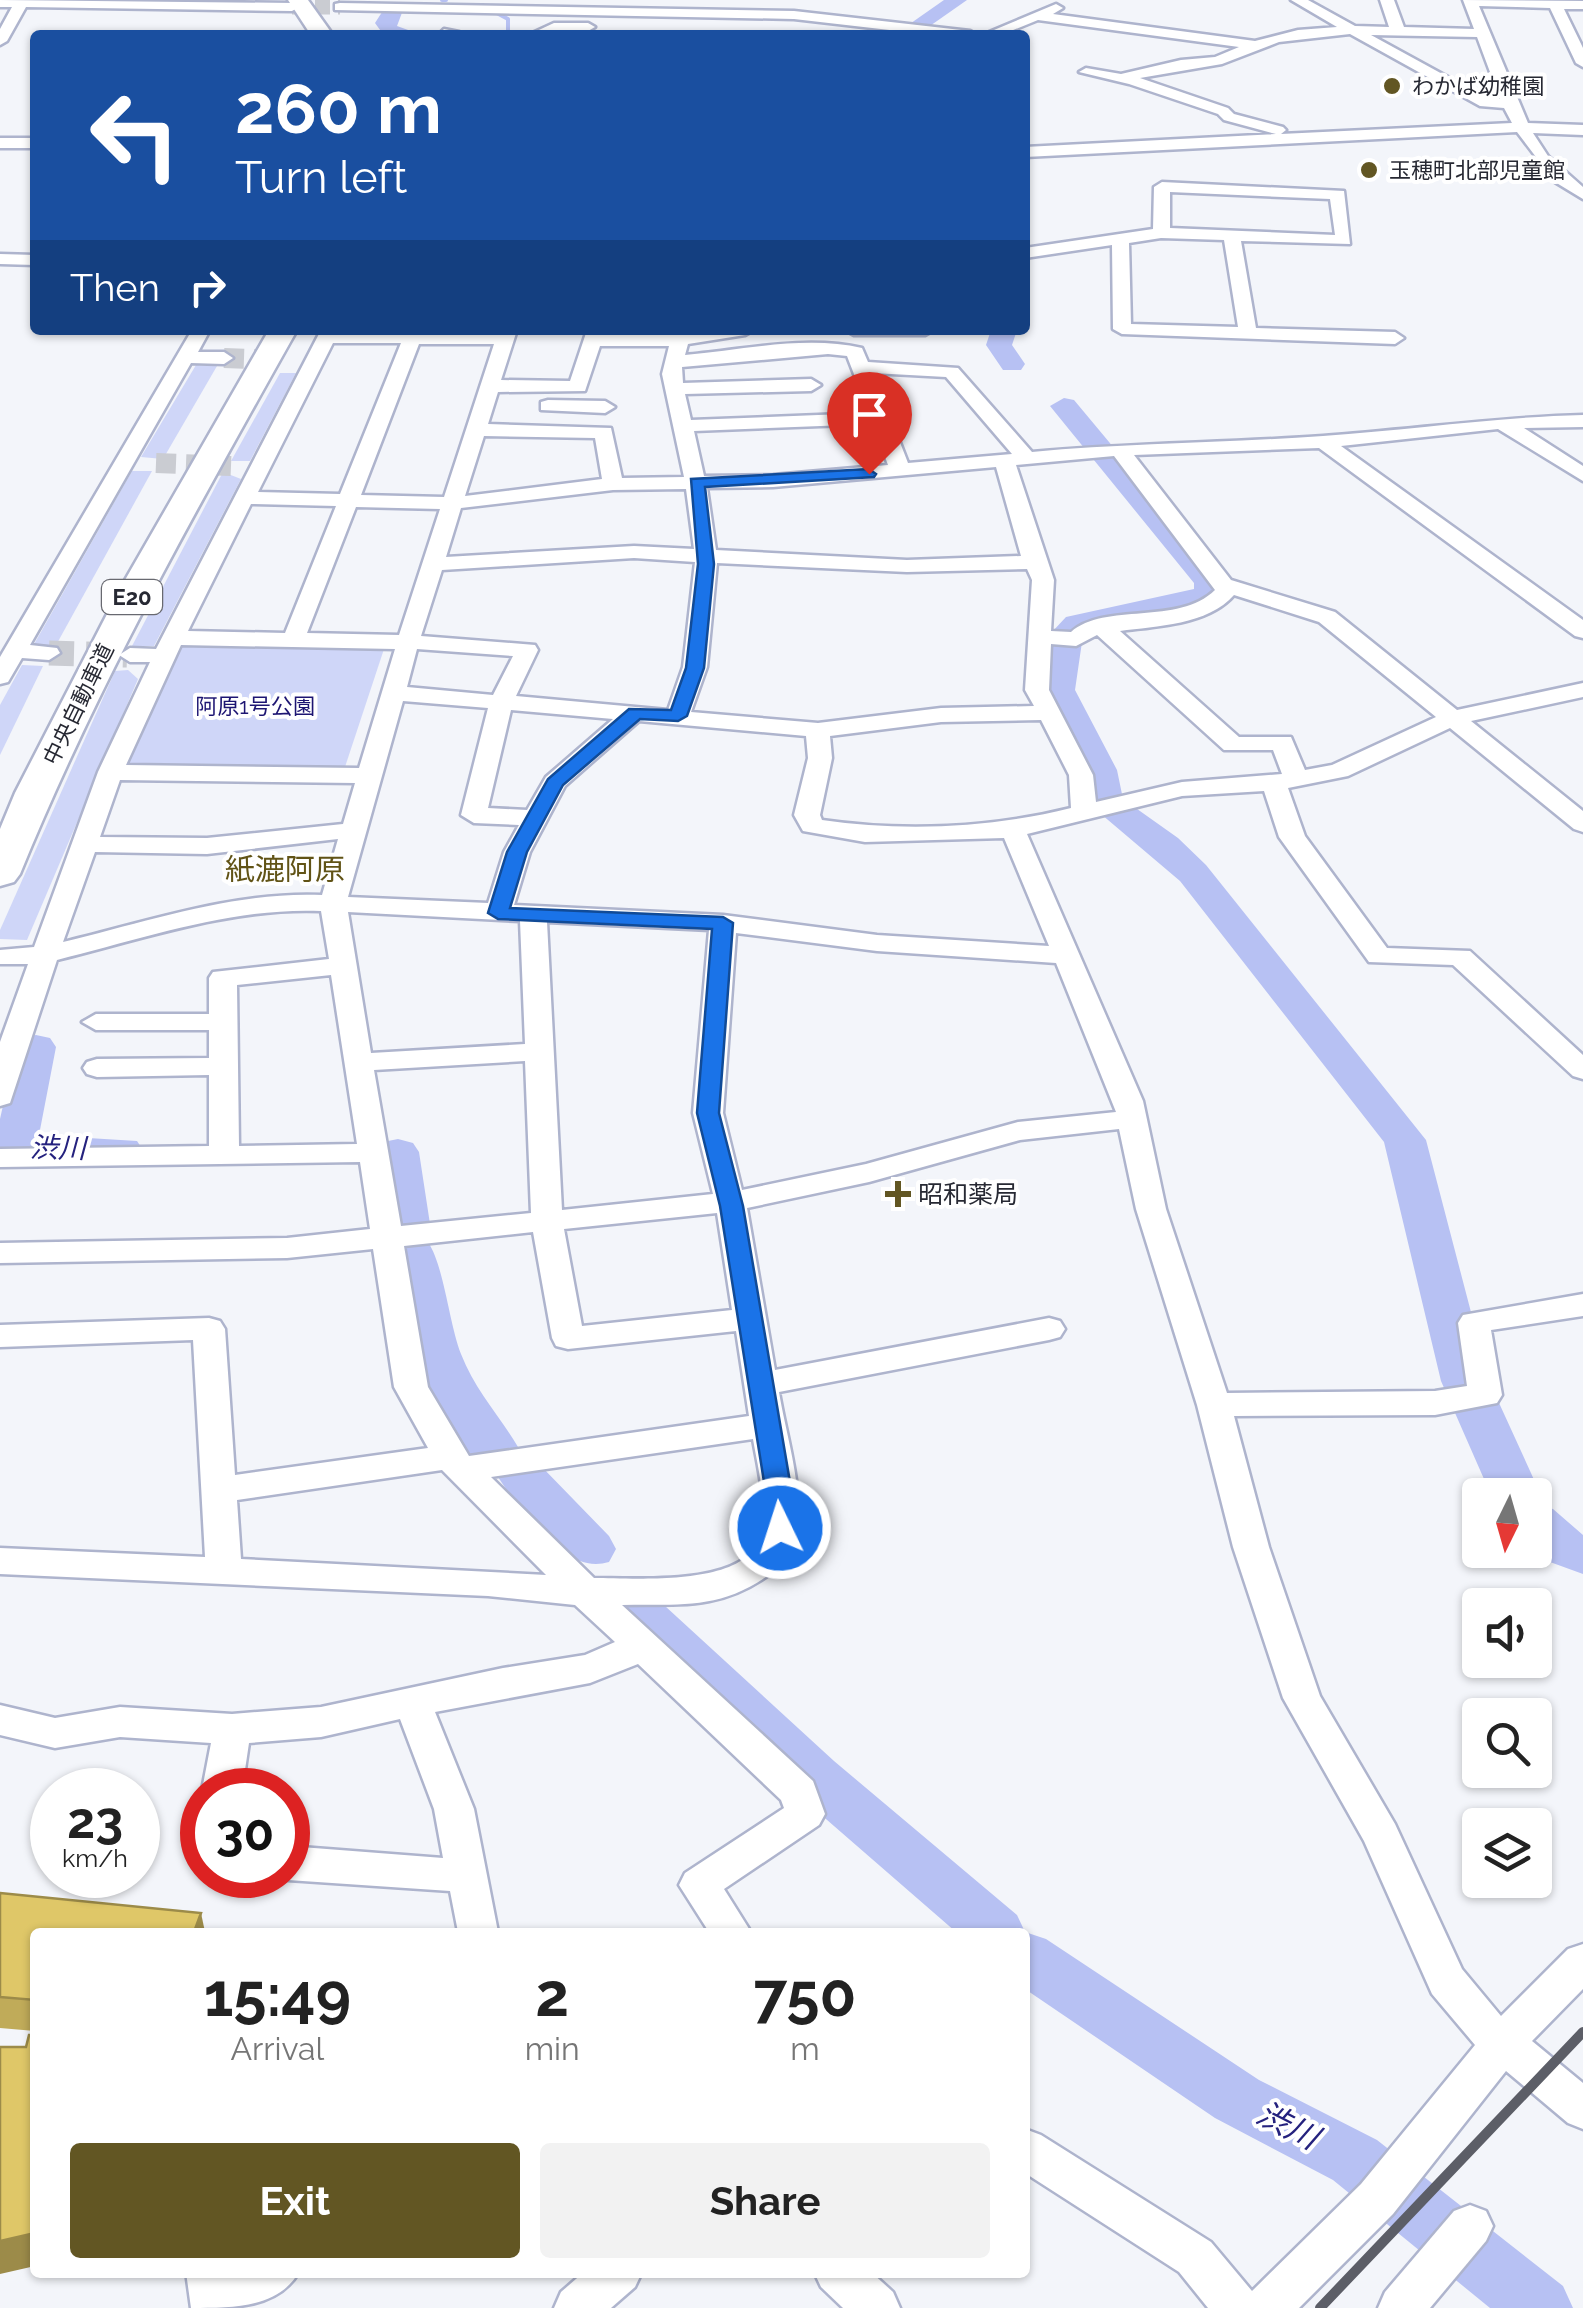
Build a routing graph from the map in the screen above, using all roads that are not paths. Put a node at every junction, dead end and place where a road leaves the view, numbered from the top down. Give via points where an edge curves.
1 (626, 0) edge
2 (730, 0) edge
3 (818, 0) edge
4 (1077, 0) edge
5 (1298, 0) edge
6 (1470, 1) edge
7 (22, 2) edge
8 (493, 2) edge
9 (1384, 2) edge
10 (1554, 2) edge
11 (0, 3) edge
12 (281, 4) edge
13 (330, 4) edge
14 (1583, 4) edge
15 (369, 9) edge
16 (640, 11) junction
17 (674, 11) junction
18 (706, 12) junction
19 (794, 15) junction
20 (1036, 16) junction
21 (855, 20) junction
22 (1563, 22) junction
23 (1583, 23) edge
24 (297, 28) dead end
25 (693, 28) junction
26 (315, 30) edge
27 (341, 30) edge
28 (551, 30) edge
29 (727, 30) edge
30 (842, 30) edge
31 (933, 30) edge
32 (1001, 30) edge
33 (1352, 30) junction
34 (1398, 31) junction
35 (1483, 33) junction
36 (0, 41) edge
37 (1256, 45) junction
38 (1583, 63) edge
39 (1086, 72) dead end
40 (1122, 78) junction
41 (1511, 104) junction
42 (1520, 127) junction
43 (1583, 130) edge
44 (1305, 137) junction
45 (0, 143) edge
46 (30, 143) edge
47 (1030, 152) edge
48 (1215, 154) junction
49 (1254, 190) junction
50 (1583, 194) edge
51 (1161, 233) junction
52 (1232, 236) junction
53 (1120, 238) junction
54 (1030, 252) edge
55 (0, 259) edge
56 (30, 260) edge
57 (1248, 333) junction
58 (198, 335) edge
59 (254, 335) edge
60 (280, 335) edge
61 (327, 335) edge
62 (413, 335) edge
63 (506, 335) edge
64 (594, 335) edge
65 (718, 335) edge
66 (1394, 338) dead end
67 (679, 344) edge
68 (185, 357) junction
69 (224, 358) tunnel mouth
70 (861, 367) junction
71 (811, 385) dead end
72 (674, 390) junction
73 (488, 395) junction
74 (605, 407) dead end
75 (880, 418) junction
76 (1583, 421) edge
77 (1502, 422) junction
78 (681, 426) junction
79 (477, 430) junction
80 (1323, 442) junction
81 (1110, 451) junction
82 (1029, 461) junction
83 (124, 462) junction
84 (156, 463) tunnel mouth
85 (1005, 463) junction
86 (231, 466) tunnel mouth
87 (259, 468) junction
88 (901, 471) junction
89 (1583, 476) edge
90 (696, 482) junction
91 (613, 484) junction
92 (244, 498) junction
93 (350, 500) junction
94 (455, 503) junction
95 (704, 556) junction
96 (1034, 562) junction
97 (436, 564) junction
98 (1223, 585) junction
99 (1102, 627) junction
100 (1583, 632) edge
101 (1040, 637) junction
102 (294, 639) junction
103 (408, 642) junction
104 (168, 647) junction
105 (15, 652) junction
106 (49, 653) tunnel mouth
107 (130, 655) tunnel mouth
108 (0, 677) edge
109 (1583, 690) edge
110 (395, 693) junction
111 (502, 700) junction
112 (636, 713) junction
113 (1049, 713) junction
114 (678, 716) junction
115 (1452, 718) junction
116 (818, 730) junction
117 (110, 772) junction
118 (371, 776) junction
119 (1285, 782) junction
120 (0, 799) edge
121 (1084, 813) junction
122 (532, 818) junction
123 (1583, 824) edge
124 (355, 830) junction
125 (1012, 830) junction
126 (85, 844) junction
127 (0, 874) edge
128 (332, 902) junction
129 (498, 913) junction
130 (534, 916) junction
131 (723, 923) junction
132 (44, 955) junction
133 (1065, 955) junction
134 (6, 956) dead end
135 (342, 966) junction
136 (96, 1022) dead end
137 (223, 1022) junction
138 (539, 1052) junction
139 (357, 1062) junction
140 (224, 1066) junction
141 (97, 1068) dead end
142 (1583, 1070) edge
143 (0, 1097) edge
144 (1132, 1118) junction
145 (371, 1153) junction
146 (224, 1155) junction
147 (0, 1158) edge
148 (730, 1202) junction
149 (546, 1222) junction
150 (385, 1240) junction
151 (0, 1253) edge
152 (1583, 1305) edge
153 (750, 1319) junction
154 (1049, 1329) dead end
155 (0, 1336) edge
156 (760, 1384) junction
157 (1214, 1405) junction
158 (767, 1426) junction
159 (456, 1463) junction
160 (219, 1490) junction
161 (0, 1561) edge
162 (224, 1572) junction
163 (584, 1592) junction
164 (643, 1646) junction
165 (413, 1704) junction
166 (0, 1720) edge
167 (232, 1729) junction
168 (226, 1768) edge
169 (310, 1865) edge
170 (467, 1876) junction
171 (477, 1928) edge
172 (728, 1928) edge
173 (1583, 1962) edge
174 (1502, 2042) junction
175 (1583, 2110) edge
176 (1030, 2154) edge
177 (1460, 2240) dead end
178 (210, 2278) edge
179 (268, 2278) edge
180 (612, 2278) edge
181 (845, 2278) edge
182 (214, 2308) edge
183 (230, 2308) edge
184 (577, 2308) edge
185 (878, 2308) edge
186 (1237, 2308) edge
187 (1267, 2308) edge
188 (1401, 2308) edge

1 - 16 street
2 - 18 street
3 - 19 street
4 - 20 street
5 - 33 street
6 - 10 street
6 - 35 street
7 - 11 street
7 - 12 street
7 - 36 street
8 - 15 street
8 - 16 street
9 - 34 street
10 - 14 street
10 - 22 street
12 - 24 street
12 - 26 highway
13 - 15 street
13 - 27 highway
16 - 17 street
17 - 18 street
17 - 25 street
18 - 19 street
19 - 21 street
20 - 32 street
20 - 37 street
21 - 30 street
21 - 31 street
22 - 23 street
22 - 38 street
25 - 28 street
25 - 29 street
33 - 34 street
33 - 37 street
33 - 41 street via 1485,103
34 - 35 street
35 - 41 street
37 - 40 street via 1216,61
39 - 40 street
40 - 44 street
41 - 42 street
42 - 43 street
42 - 44 street
42 - 50 street via 1563,182
44 - 48 street
45 - 46 street
47 - 48 street
48 - 49 street
49 - 51 street via 1162,187
49 - 52 street via 1338,194 1344,240
51 - 52 street
51 - 53 street
52 - 57 street
53 - 54 street
53 - 57 street via 1122,329
55 - 56 street
57 - 66 street
58 - 68 street
59 - 120 highway, 中央自動車道 / E20 via 107,586
60 - 127 highway, 中央自動車道 / E20 via 136,587
61 - 87 street via 306,361
62 - 93 street
63 - 73 street
64 - 67 street
64 - 73 street via 578,387
65 - 67 street
67 - 70 street via 828,348 855,352
67 - 72 street
68 - 69 street
68 - 83 street
70 - 75 street
70 - 82 street via 952,372
71 - 72 street
72 - 78 street
73 - 74 street
73 - 79 street
75 - 78 street
75 - 88 street
76 - 77 street
77 - 80 street
77 - 89 street
78 - 90 street
79 - 91 street via 604,432
79 - 94 street
80 - 81 street
80 - 100 street
81 - 82 street
81 - 98 street
82 - 85 street
83 - 84 street
83 - 105 street
85 - 88 street
85 - 96 street
86 - 87 street
87 - 92 street
88 - 90 street
90 - 91 street
90 - 95 street
91 - 94 street
92 - 93 street
92 - 104 street
93 - 94 street
93 - 102 street
94 - 97 street
95 - 96 street via 907,566
95 - 97 street via 634,552
95 - 114 street via 695,668
96 - 101 street via 1043,580
97 - 103 street
98 - 99 street via 1224,596 1209,606
98 - 115 street via 1327,617
99 - 101 street via 1076,639
99 - 119 street via 1232,745 1282,742
101 - 113 street via 1037,690
102 - 103 street
102 - 104 street
103 - 110 street
103 - 111 street via 528,650
104 - 107 street
104 - 117 street
105 - 106 street
105 - 108 street
109 - 115 street
110 - 111 street
110 - 118 street
111 - 112 street
111 - 122 street via 474,815
112 - 114 street
112 - 122 street via 555,782
113 - 116 street via 941,715
113 - 121 street via 1082,775
114 - 116 street
115 - 119 street via 1339,770
115 - 123 street
116 - 125 street via 820,758 807,814 812,826 864,834
117 - 118 street
117 - 126 street
118 - 124 street
119 - 121 street via 1182,788
119 - 142 street via 1292,837 1378,956 1460,957
121 - 125 street
122 - 129 street
124 - 126 street via 206,846
124 - 128 street
125 - 133 street
126 - 132 street
128 - 129 street
128 - 132 street via 198,917
128 - 135 street
129 - 130 street
130 - 131 street
130 - 138 street
131 - 133 street via 966,951
131 - 148 street via 708,1113
132 - 134 street
132 - 143 street
133 - 144 street
135 - 137 street via 223,978
135 - 139 street
136 - 137 street
137 - 140 street
138 - 139 street
138 - 149 street
139 - 145 street
140 - 141 street
140 - 146 street
144 - 148 street via 1018,1131 869,1173
144 - 157 street via 1151,1209
145 - 146 street
145 - 150 street
146 - 147 street
148 - 149 street
148 - 153 street
149 - 150 street
149 - 153 street via 568,1338
150 - 151 street
150 - 159 street via 411,1387
152 - 157 street via 1474,1323 1485,1395 1435,1403
153 - 156 street
154 - 156 street
155 - 160 street via 209,1330
156 - 158 street
157 - 174 street via 1251,1547 1302,1698 1381,1835 1448,1982
158 - 159 street
158 - 163 street via 778,1488 774,1552 730,1584
159 - 160 street
159 - 163 street
160 - 162 street
161 - 162 street
162 - 163 street
163 - 164 street
164 - 165 street via 590,1669
164 - 172 street via 799,1792 805,1814 699,1885
165 - 167 street via 321,1722
165 - 170 street via 454,1809
166 - 167 street via 55,1734 120,1722
167 - 168 street
169 - 170 street
170 - 171 street
173 - 174 street
174 - 175 street
174 - 187 street via 1388,2185
176 - 186 street via 1195,2257
177 - 188 street
178 - 182 street
179 - 183 street
180 - 184 street
181 - 185 street

